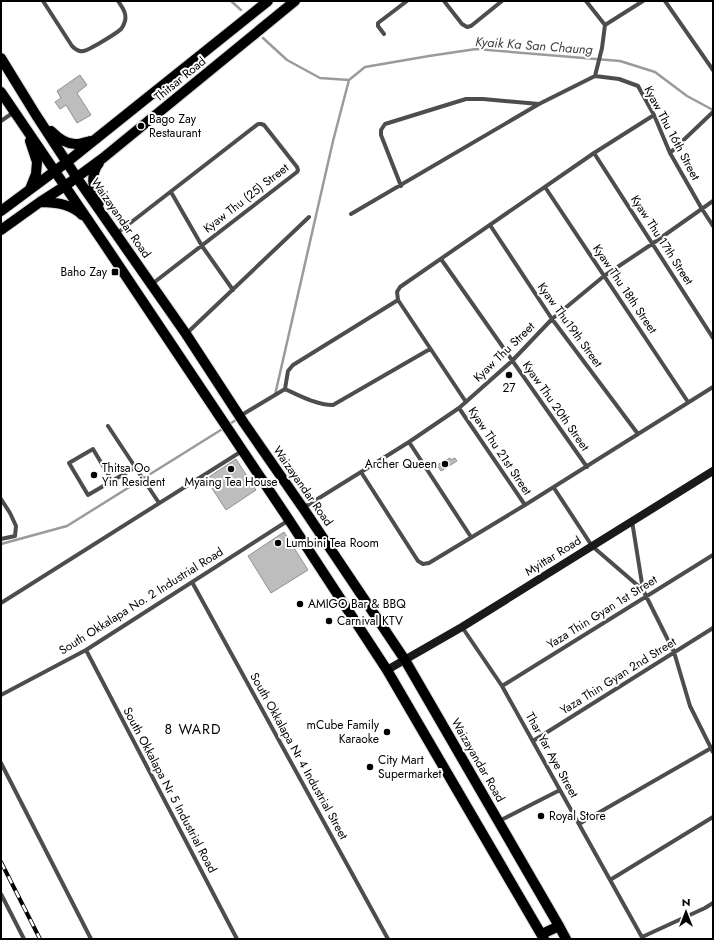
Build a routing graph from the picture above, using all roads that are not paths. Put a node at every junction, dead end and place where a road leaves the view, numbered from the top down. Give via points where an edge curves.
1 (43, 1) edge
2 (118, 1) edge
3 (268, 1) edge
4 (295, 1) edge
5 (407, 1) edge
6 (444, 1) edge
7 (502, 1) edge
8 (586, 1) edge
9 (643, 1) edge
10 (665, 1) edge
11 (605, 25) junction
12 (384, 34) dead end
13 (1, 58) edge
14 (713, 70) edge
15 (595, 76) junction
16 (1, 92) edge
17 (539, 104) junction
18 (14, 112) junction
19 (713, 112) edge
20 (36, 115) junction
21 (654, 115) junction
22 (1, 121) edge
23 (23, 126) junction
24 (94, 140) junction
25 (670, 152) junction
26 (594, 153) junction
27 (103, 158) junction
28 (67, 162) junction
29 (56, 171) junction
30 (77, 178) junction
31 (65, 186) junction
32 (401, 186) junction
33 (545, 187) junction
34 (30, 189) junction
35 (171, 192) junction
36 (713, 201) edge
37 (40, 202) junction
38 (702, 209) junction
39 (1, 211) edge
40 (351, 214) dead end
41 (104, 216) junction
42 (309, 217) dead end
43 (91, 225) junction
44 (490, 225) junction
45 (713, 226) edge
46 (1, 230) edge
47 (116, 234) junction
48 (652, 244) junction
49 (202, 246) junction
50 (441, 259) junction
51 (604, 276) junction
52 (152, 285) junction
53 (233, 290) junction
54 (398, 300) junction
55 (552, 319) junction
56 (186, 334) junction
57 (713, 338) edge
58 (430, 349) junction
59 (203, 361) junction
60 (512, 361) junction
61 (189, 370) junction
62 (713, 387) edge
63 (285, 389) junction
64 (466, 402) junction
65 (688, 402) junction
66 (459, 408) junction
67 (239, 416) junction
68 (108, 426) dead end
69 (638, 434) junction
70 (409, 442) junction
71 (242, 450) junction
72 (136, 467) junction
73 (587, 467) junction
74 (713, 471) edge
75 (361, 472) junction
76 (112, 481) junction
77 (554, 488) junction
78 (1, 499) edge
79 (159, 503) junction
80 (525, 505) junction
81 (303, 508) junction
82 (289, 520) junction
83 (632, 521) junction
84 (471, 537) junction
85 (1, 539) edge
86 (592, 546) junction
87 (713, 555) edge
88 (192, 582) junction
89 (643, 590) junction
90 (646, 597) junction
91 (1, 604) edge
92 (462, 626) junction
93 (713, 628) edge
94 (86, 650) junction
95 (674, 652) junction
96 (405, 660) junction
97 (388, 670) junction
98 (502, 686) junction
99 (1, 695) edge
100 (532, 741) junction
101 (712, 747) edge
102 (713, 752) edge
103 (1, 763) edge
104 (560, 790) junction
105 (713, 817) edge
106 (499, 822) junction
107 (579, 824) junction
108 (610, 880) junction
109 (1, 894) edge
110 (713, 903) edge
111 (559, 926) junction
112 (543, 937) edge
113 (643, 938) edge
114 (24, 939) edge
115 (92, 939) edge
116 (237, 939) edge
117 (388, 939) edge
118 (566, 939) edge

1 - 2 street via 72,46 82,52 121,29 126,16
3 - 24 main road, Thitsar Road
4 - 27 main road, Thitsar Road
5 - 12 street via 378,23
6 - 7 street via 467,27
8 - 11 street
9 - 11 street
10 - 14 street
11 - 15 street
13 - 20 main road, Waizayandar Road
15 - 17 street
15 - 21 street, Kyaw Thu 16th Street via 620,79 638,86
16 - 18 main road
17 - 32 street
17 - 32 street via 466,99 385,124 381,135
18 - 22 street
18 - 23 main road
19 - 25 street
20 - 24 main road via 58,138 78,144
20 - 28 main road, Waizayandar Road
21 - 25 street, Kyaw Thu 16th Street
21 - 26 street
23 - 29 main road
23 - 34 main road via 37,162 36,174
24 - 28 main road, Thitsar Road
25 - 38 street, Kyaw Thu 16th Street
26 - 33 street
26 - 48 street, Kyaw Thu 17th Street
27 - 30 main road, Thitsar Road
27 - 41 main road via 97,165 92,179
28 - 29 main road, Thitsar Road
28 - 30 main road, Waizayandar Road
29 - 31 main road
29 - 34 main road, Thitsar Road
30 - 31 main road, Thitsar Road
30 - 41 main road, Waizayandar Road
31 - 37 main road, Thitsar Road
31 - 43 main road
32 - 40 street
33 - 44 street
33 - 51 street, Kyaw Thu 18th Street
34 - 39 main road, Thitsar Road
35 - 47 street, Kyaw Thu (25) Street
35 - 49 street, Kyaw Thu (25) Street
35 - 49 street, Kyaw Thu (25) Street via 258,124 264,125 297,167 297,172
36 - 38 street, Kyaw Thu Street
37 - 43 main road via 52,202 79,211
37 - 46 main road, Thitsar Road
38 - 45 street, Kyaw Thu 16th Street
38 - 48 street, Kyaw Thu Street
41 - 47 main road, Waizayandar Road
42 - 53 street
43 - 61 main road
44 - 50 street
44 - 55 street, Kyaw Thu19th Street
47 - 52 main road, Waizayandar Road
48 - 51 street, Kyaw Thu Street
48 - 57 street, Kyaw Thu 17th Street
49 - 52 street, Kyaw Thu (25) Street
49 - 53 street
50 - 54 street via 400,287 397,292
50 - 60 street, Kyaw Thu 20th Street
51 - 55 street, Kyaw Thu Street
51 - 65 street, Kyaw Thu 18th Street
52 - 56 main road, Waizayandar Road
53 - 56 street
54 - 58 street
54 - 63 street via 293,365 288,371
55 - 60 street, Kyaw Thu Street
55 - 69 street, Kyaw Thu19th Street
56 - 59 main road, Waizayandar Road
58 - 63 street via 333,405 316,402
58 - 64 street
59 - 61 main road
59 - 67 main road, Waizayandar Road
60 - 64 street, Kyaw Thu Street
60 - 73 street, Kyaw Thu 20th Street
61 - 71 main road
62 - 65 street
63 - 67 street
64 - 66 street, Kyaw Thu Street
65 - 69 street
66 - 70 street, Kyaw Thu Street
66 - 80 street, Kyaw Thu 21st Street
67 - 81 main road, Waizayandar Road
68 - 72 street
69 - 73 street
70 - 75 street, Kyaw Thu Street
70 - 84 street
71 - 79 street
71 - 82 main road
72 - 76 street
72 - 79 street
73 - 77 street
74 - 83 main road, Myittar Road
75 - 81 street, Kyaw Thu Street
75 - 84 street via 422,564 429,563
76 - 76 street via 88,495 69,463 93,449
77 - 80 street
77 - 86 street
78 - 85 street via 16,526 15,536
79 - 91 street
80 - 84 street
81 - 96 main road, Waizayandar Road
82 - 88 street, South Okkalapa No. 2 Industrial Road
82 - 97 main road
83 - 86 main road, Myittar Road
83 - 89 street
86 - 89 street
86 - 92 main road, Myittar Road
87 - 90 street, Yaza Thin Gyan 1st Street
88 - 94 street, South Okkalapa No. 2 Industrial Road
88 - 117 street, South Okkalapa Nr 4 Industrial Street
89 - 90 street
90 - 95 street
90 - 98 street, Yaza Thin Gyan 1st Street
92 - 96 main road, Myittar Road
92 - 98 street, Thar Yar Aye Street
93 - 95 street, Yaza Thin Gyan 2nd Street
94 - 99 street, South Okkalapa No. 2 Industrial Road
94 - 116 street, South Okkalapa Nr 5 Industrial Road
95 - 100 street, Yaza Thin Gyan 2nd Street
95 - 101 street via 690,706
96 - 97 main road, Myittar Road
96 - 106 main road, Waizayandar Road
97 - 112 main road
98 - 100 street, Thar Yar Aye Street
100 - 104 street, Thar Yar Aye Street
101 - 102 street
101 - 107 street
103 - 115 street
104 - 106 street
104 - 107 street, Thar Yar Aye Street
105 - 108 street
106 - 111 main road, Waizayandar Road
107 - 108 street, Thar Yar Aye Street
108 - 113 street, Thar Yar Aye Street
109 - 114 street
110 - 113 street
111 - 112 main road
111 - 118 main road, Waizayandar Road

